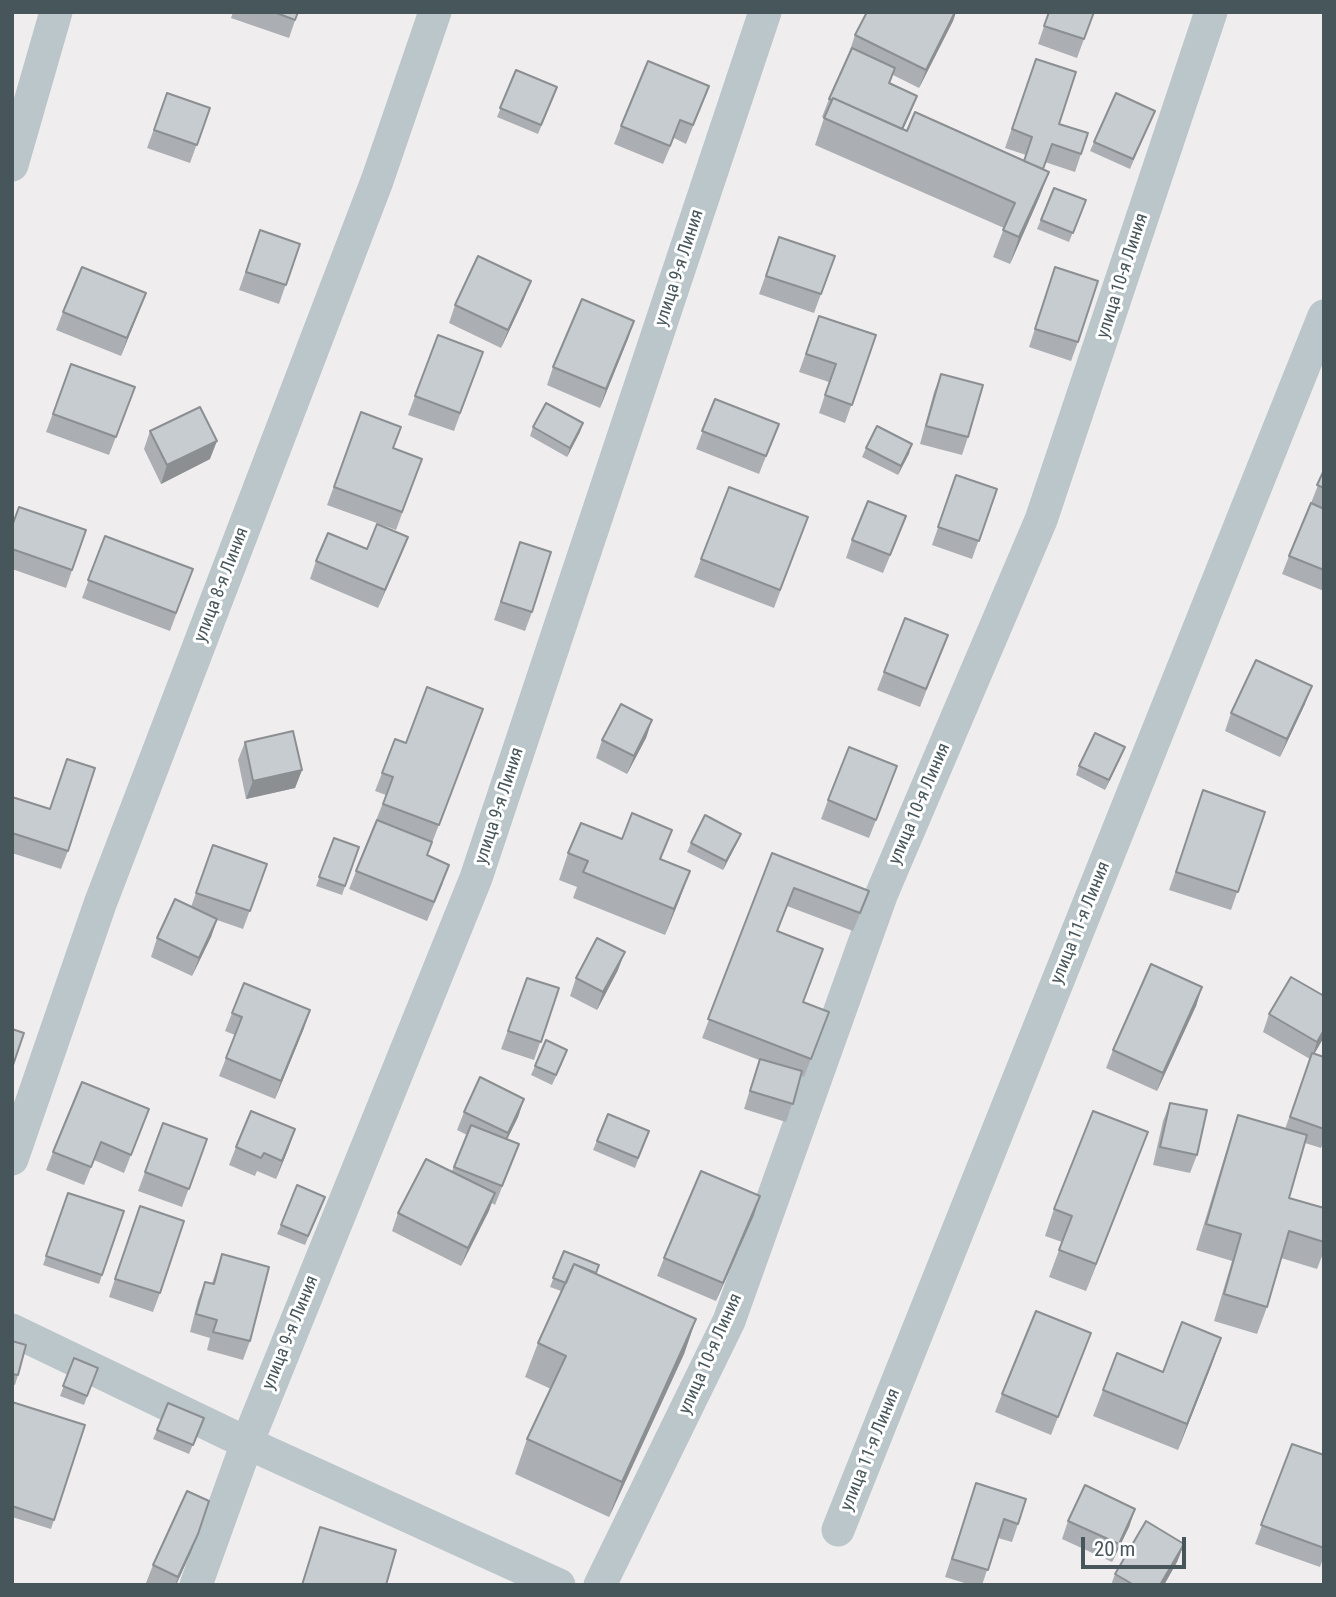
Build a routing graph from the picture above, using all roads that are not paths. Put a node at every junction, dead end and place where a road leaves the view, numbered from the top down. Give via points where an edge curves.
1 (56, 12) edge
2 (435, 12) edge
3 (765, 12) edge
4 (1211, 12) edge
5 (12, 165) edge
6 (1324, 316) edge
7 (12, 1159) edge
8 (12, 1330) edge
9 (247, 1443) junction
10 (838, 1530) dead end
11 (196, 1585) edge
12 (559, 1585) edge
13 (600, 1585) edge

1 - 5 street
2 - 7 street, улица 8-я Линия via 377,181 100,904
3 - 9 street, улица 9-я Линия via 476,878
4 - 13 street, улица 10-я Линия via 1041,520 882,893 729,1321
6 - 10 street, улица 11-я Линия
8 - 9 street
9 - 11 street, улица 9-я Линия
9 - 12 street

